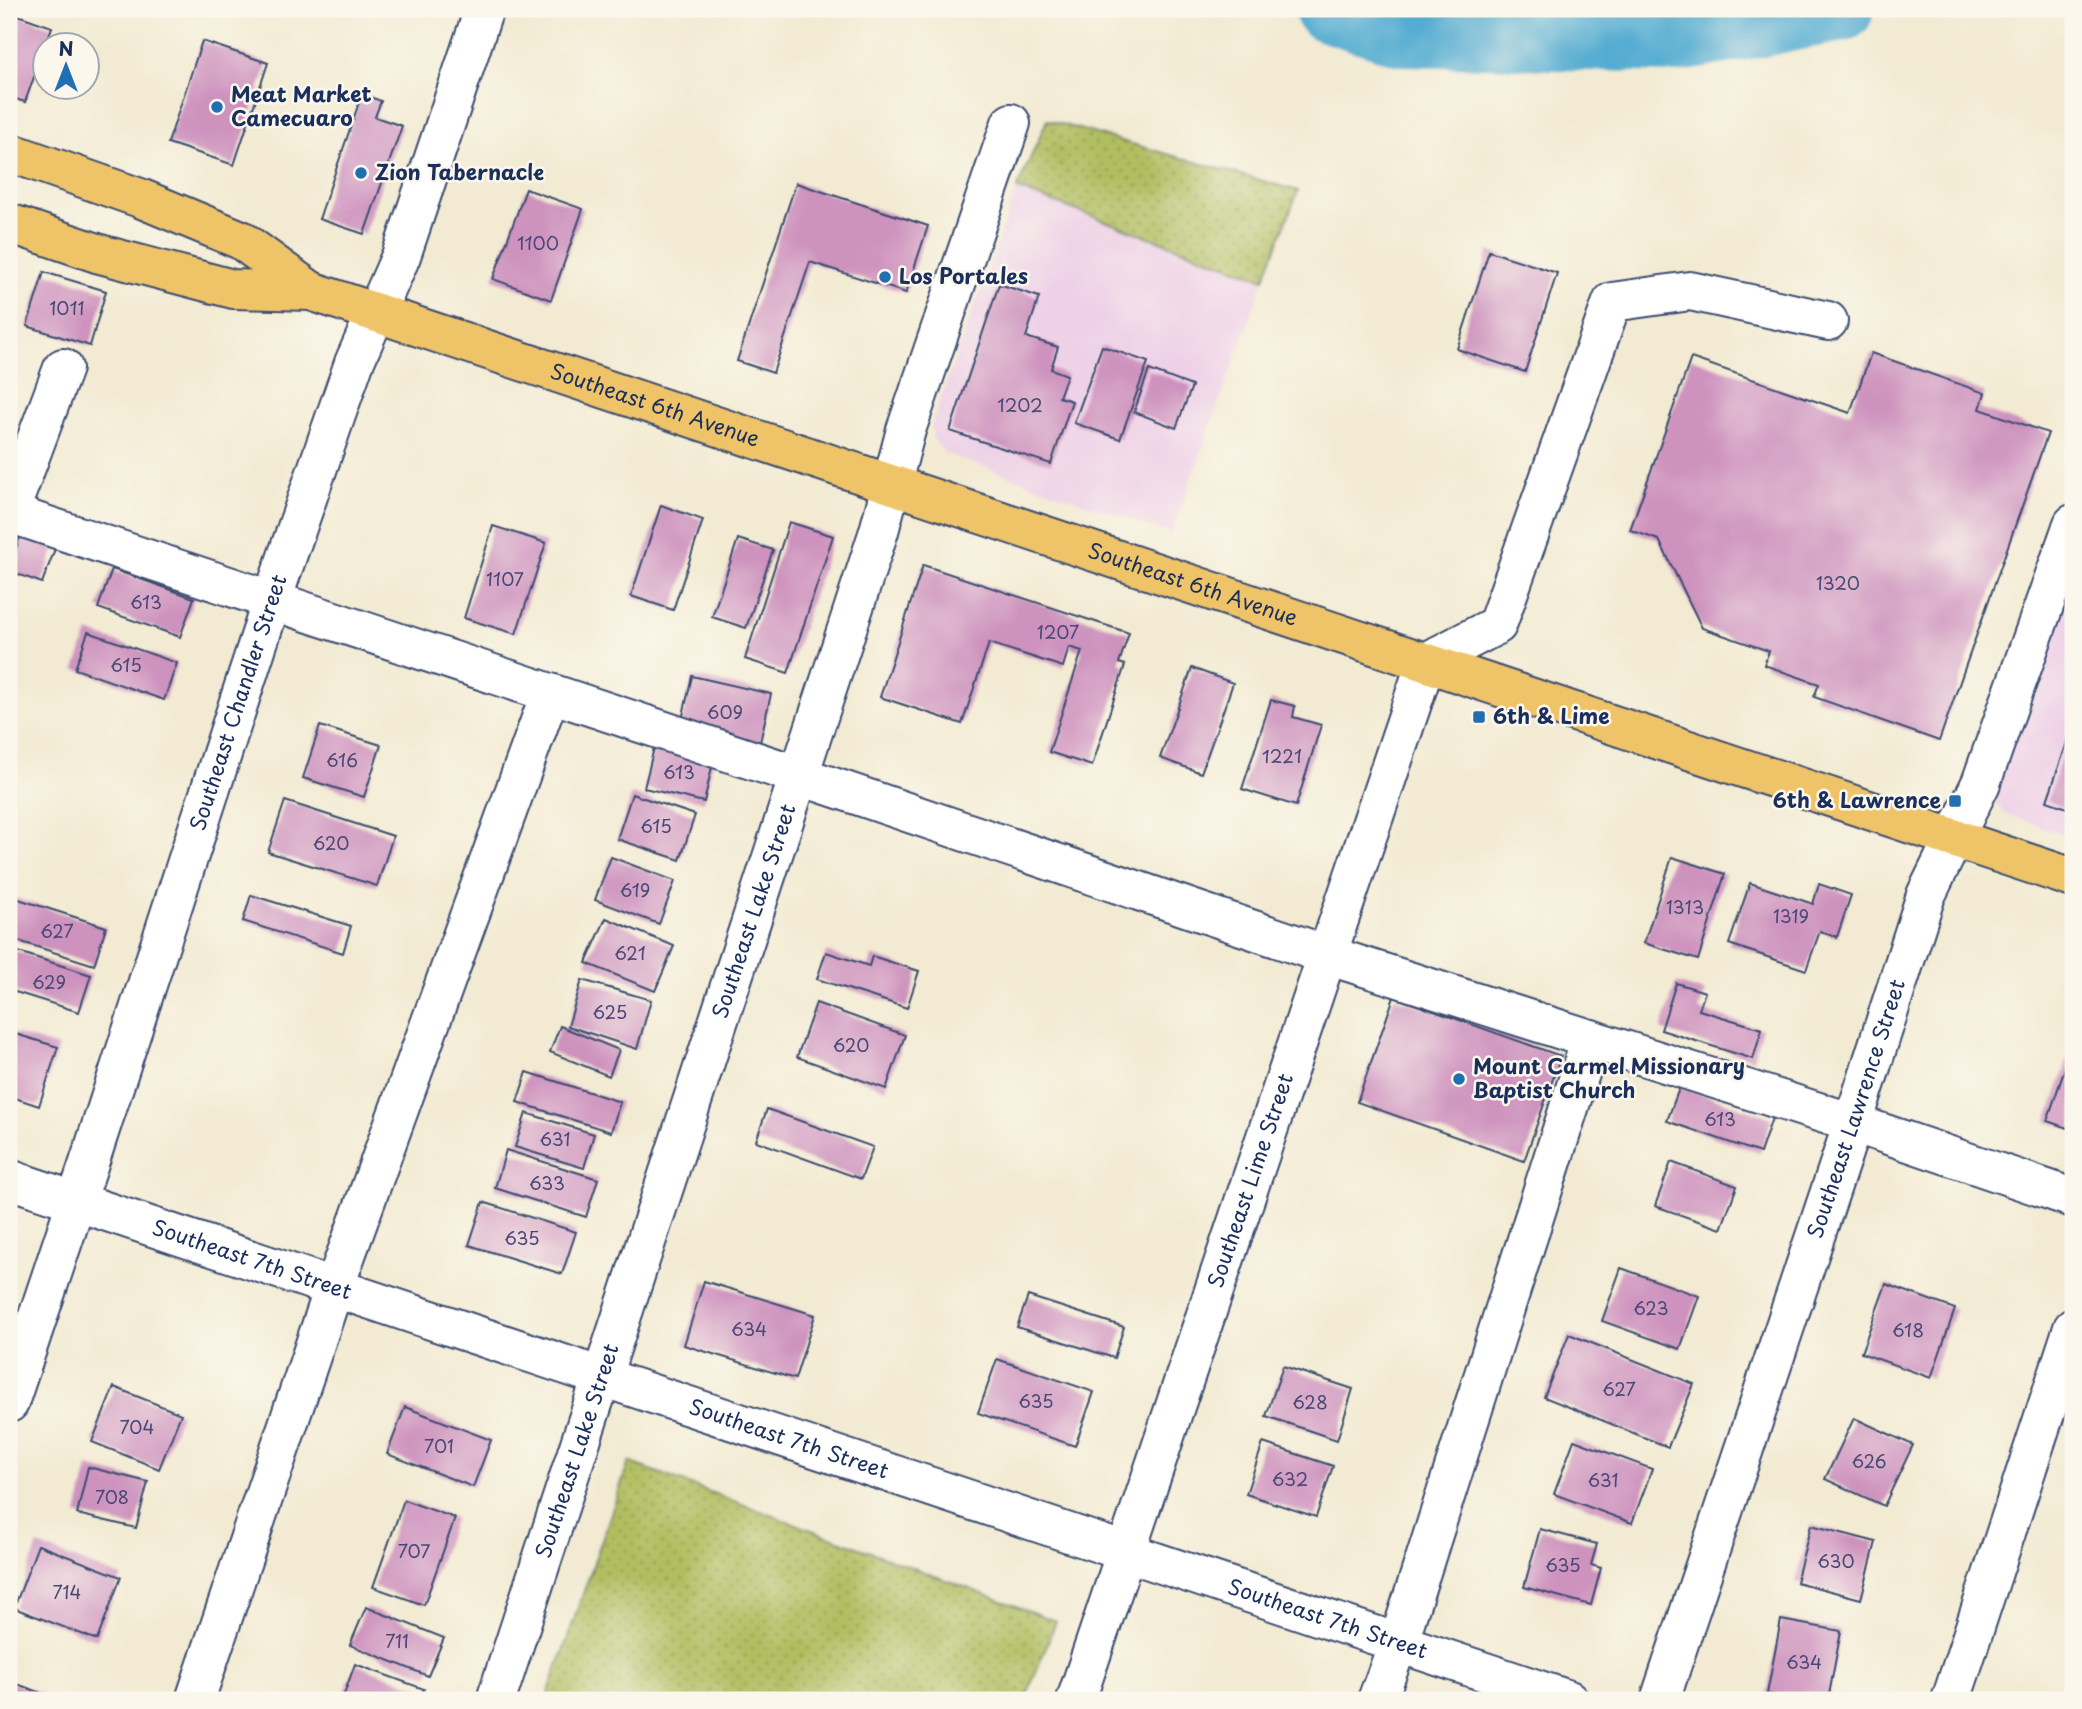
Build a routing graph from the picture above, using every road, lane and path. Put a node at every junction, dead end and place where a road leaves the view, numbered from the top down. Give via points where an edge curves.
1 (484, 9) edge
2 (1011, 123) dead end
3 (9, 152) edge
4 (9, 223) edge
5 (310, 291) junction
6 (376, 312) junction
7 (1828, 321) dead end
8 (63, 368) dead end
9 (892, 484) junction
10 (2070, 541) edge
11 (272, 600) junction
12 (1426, 662) junction
13 (550, 694) junction
14 (799, 776) junction
15 (1954, 838) junction
16 (2073, 878) edge
17 (1327, 955) junction
18 (1591, 1039) junction
19 (1853, 1123) junction
20 (9, 1179) edge
21 (2073, 1198) edge
22 (76, 1202) junction
23 (334, 1288) junction
24 (2073, 1328) edge
25 (603, 1378) junction
26 (9, 1404) edge
27 (1125, 1553) junction
28 (1398, 1643) junction
29 (195, 1700) edge
30 (496, 1700) edge
31 (1076, 1700) edge
32 (1377, 1700) edge
33 (1569, 1700) edge
34 (1660, 1700) edge
35 (1951, 1700) edge

1 - 6 street, Southeast Chandler Street via 401,256
2 - 9 street, Southeast Lake Street via 906,430
3 - 5 main road, Southeast 6th Avenue via 241,240
4 - 5 main road, Southeast 6th Avenue via 100,254 233,289
5 - 6 main road, Southeast 6th Avenue
6 - 9 main road, Southeast 6th Avenue
6 - 11 street, Southeast Chandler Street
7 - 12 street via 1690,291 1612,302 1497,625
8 - 11 street via 9,513
9 - 12 main road, Southeast 6th Avenue
9 - 14 street, Southeast Lake Street
10 - 15 street, Southeast Lawrence Street via 1981,783
11 - 13 street
11 - 22 street, Southeast Chandler Street
12 - 15 main road, Southeast 6th Avenue
12 - 17 street, Southeast Lime Street
13 - 14 street
13 - 23 street
14 - 17 street
14 - 25 street, Southeast Lake Street
15 - 16 main road, Southeast 6th Avenue
15 - 19 street, Southeast Lawrence Street via 1926,895
17 - 18 street
17 - 27 street, Southeast Lime Street
18 - 19 street
18 - 28 street
19 - 21 street
19 - 34 street, Southeast Lawrence Street
20 - 22 street, Southeast 7th Street
22 - 23 street, Southeast 7th Street
22 - 26 street, Southeast Chandler Street
23 - 25 street, Southeast 7th Street
23 - 29 street
24 - 35 street
25 - 27 street, Southeast 7th Street
25 - 30 street, Southeast Lake Street
27 - 28 street, Southeast 7th Street
27 - 31 street, Southeast Lime Street
28 - 32 street
28 - 33 street, Southeast 7th Street

